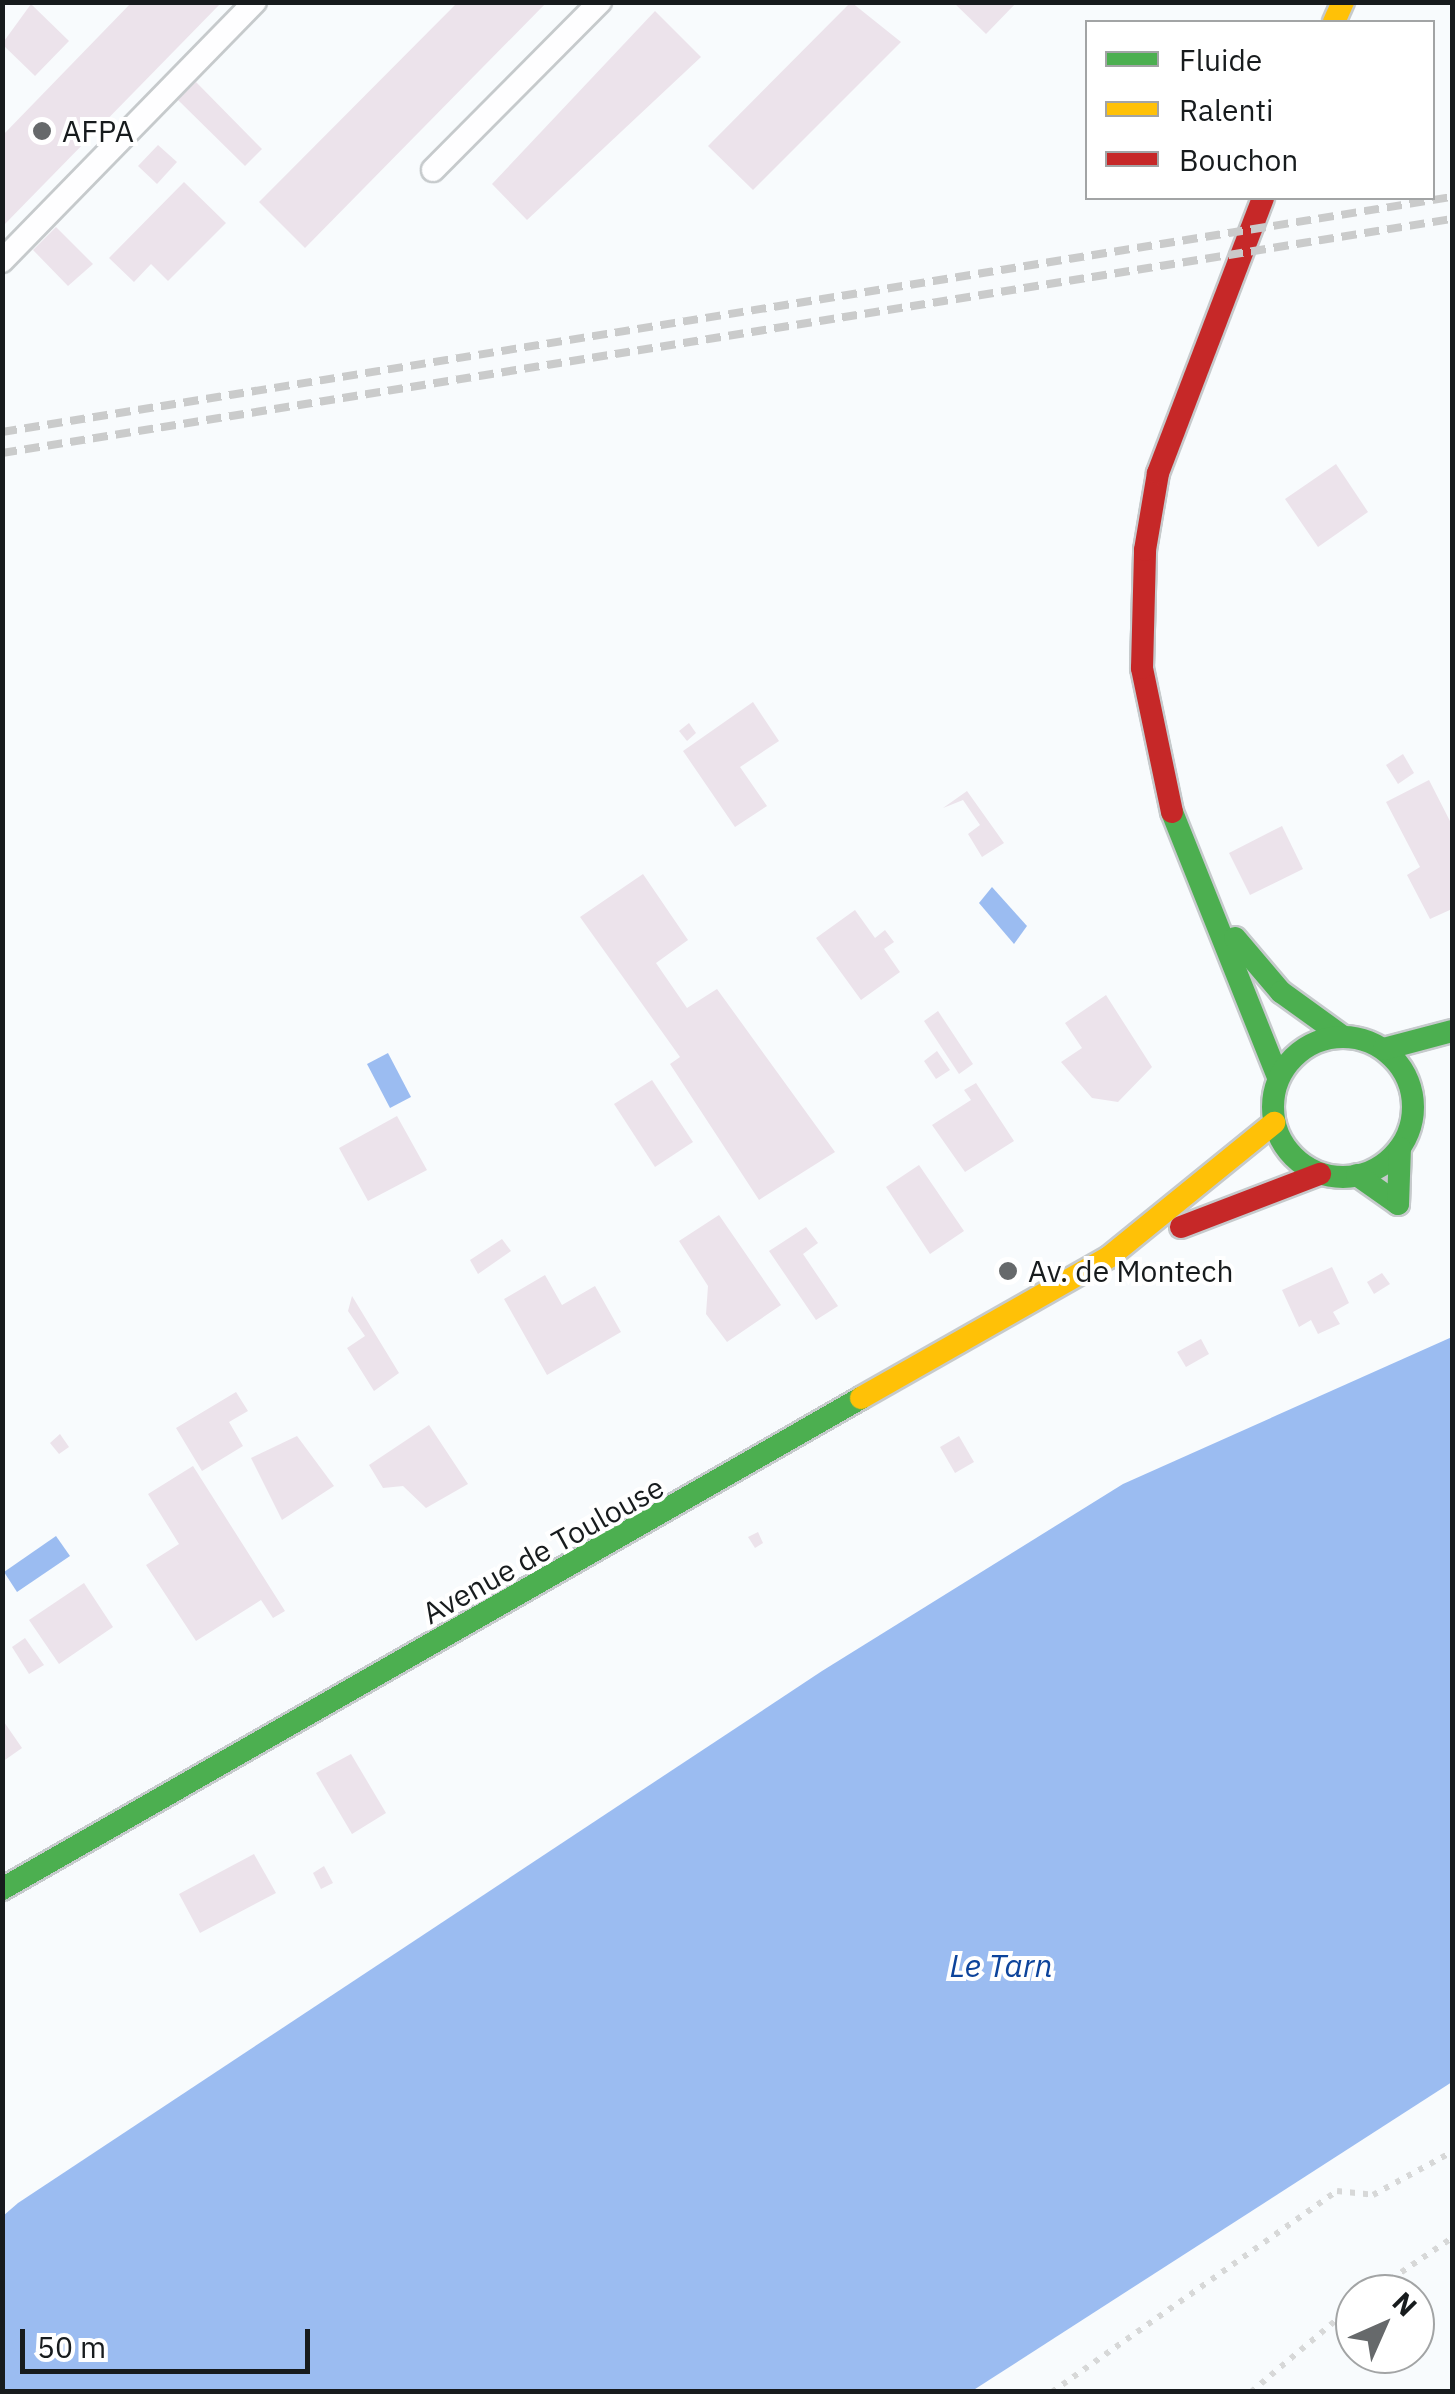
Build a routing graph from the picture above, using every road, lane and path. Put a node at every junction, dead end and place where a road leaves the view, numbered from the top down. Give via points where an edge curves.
1 (255, 2) edge
2 (600, 2) edge
3 (432, 170) dead end
4 (1262, 200) edge
5 (2, 260) edge
6 (1206, 906) junction
7 (1452, 1031) edge
8 (1342, 1036) junction
9 (1384, 1049) junction
10 (1278, 1077) junction
11 (1439, 1095) dead end
12 (1274, 1123) junction
13 (1412, 1123) junction
14 (1400, 1148) junction
15 (1320, 1174) junction
16 (1357, 1175) junction
17 (1109, 1257) junction
18 (2, 1888) edge
19 (1452, 2152) edge
20 (1452, 2238) edge
21 (1399, 2274) edge
22 (1335, 2321) edge
23 (1052, 2392) edge
24 (1252, 2392) edge

1 - 5 lane
2 - 3 lane
4 - 6 main road via 1158,473 1145,550 1142,668 1153,743
6 - 8 main road via 1281,992
6 - 10 main road
7 - 9 main road
8 - 9 main road
8 - 10 main road via 1304,1047
9 - 13 main road via 1409,1082
10 - 12 main road
11 - 13 main road
12 - 15 main road via 1283,1145
12 - 17 main road, Avenue de Toulouse
13 - 14 main road
14 - 16 main road
14 - 16 main road via 1398,1204
15 - 16 main road
15 - 17 main road, Avenue de Toulouse
17 - 18 main road, Avenue de Toulouse
19 - 23 path via 1374,2196 1337,2191
20 - 21 path
22 - 24 path

